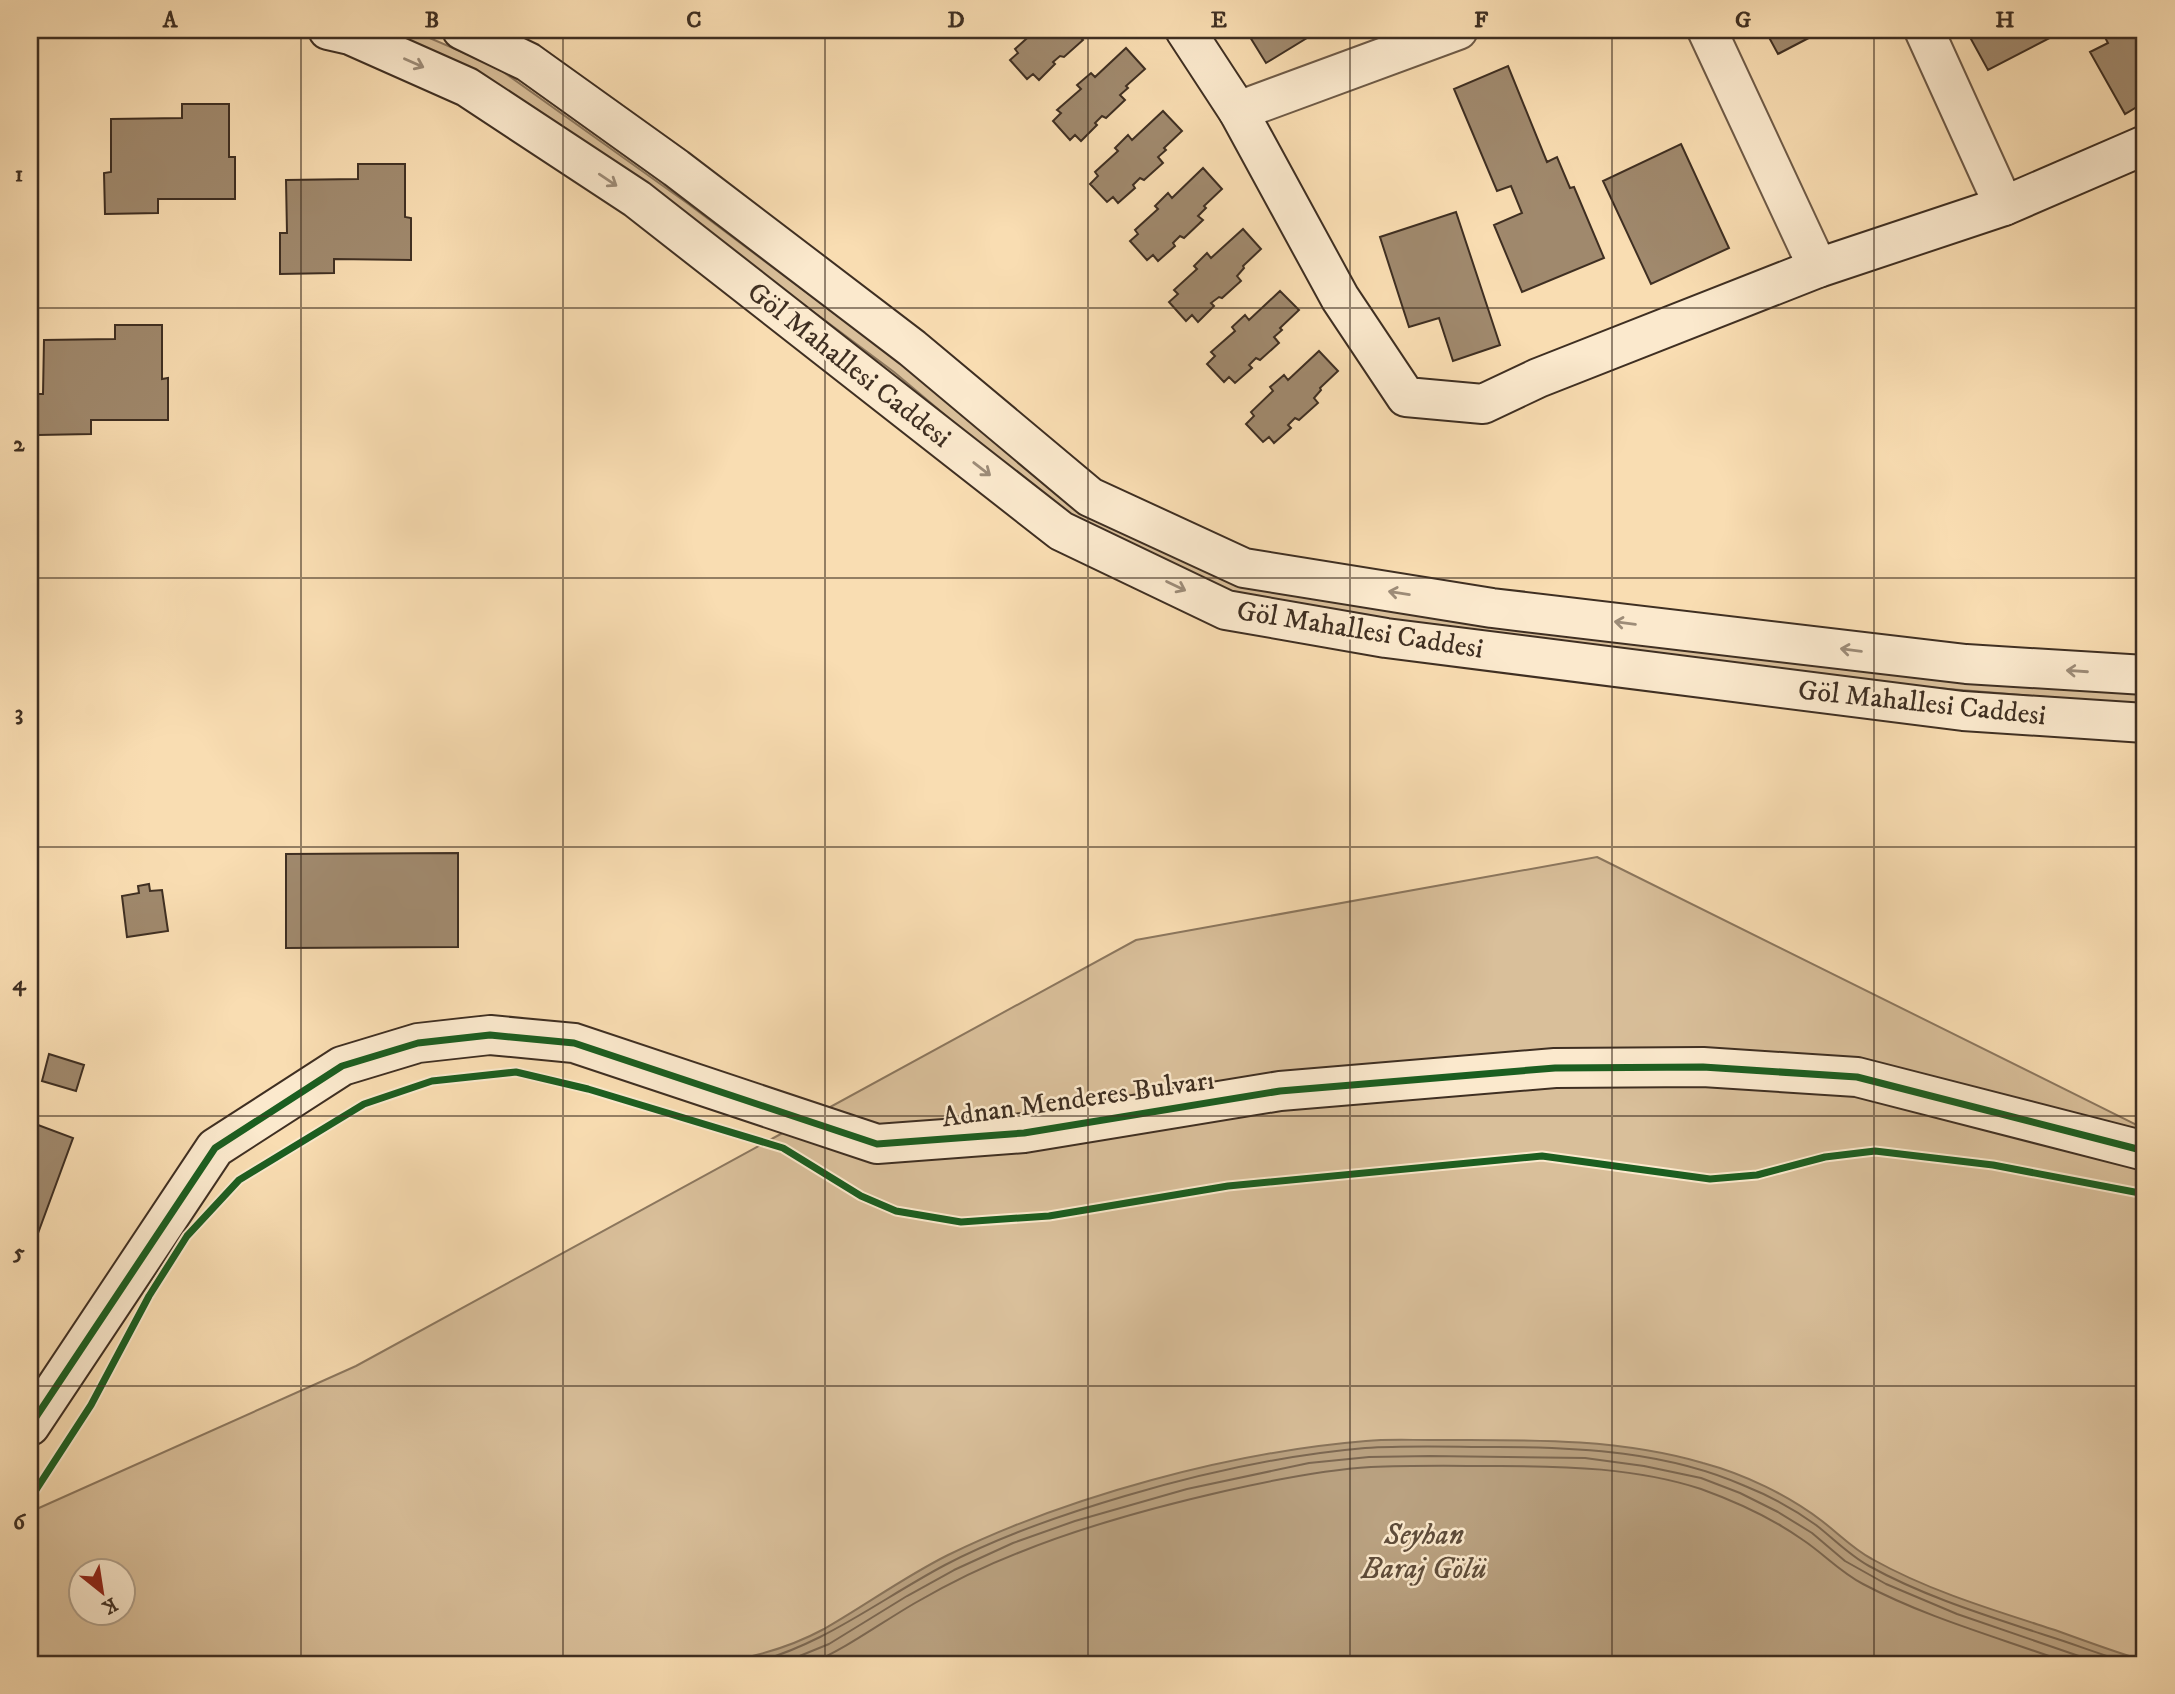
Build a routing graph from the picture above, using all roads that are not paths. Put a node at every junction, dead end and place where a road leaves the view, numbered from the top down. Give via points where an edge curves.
1 (328, 30) edge
2 (462, 30) edge
3 (1185, 30) edge
4 (1458, 30) edge
5 (1707, 30) edge
6 (1924, 30) edge
7 (1238, 111) junction
8 (2145, 145) edge
9 (2004, 206) junction
10 (1818, 268) junction
11 (2145, 675) edge
12 (2145, 723) edge
13 (2145, 1151) edge
14 (30, 1426) edge

1 -> 12 street, Göl Mahallesi Caddesi via 350,35 467,86 637,200 1061,531 1226,610 1386,638 1963,711
11 -> 2 street, Göl Mahallesi Caddesi via 1966,664 1506,609 1244,568 1090,497 912,348 676,168 528,62
3 - 7 street
4 - 7 street
5 - 10 street
6 - 9 street
7 - 10 street via 1340,298 1406,397 1483,404
8 - 9 street
9 - 10 street
13 - 14 street, Adnan Menderes Bulvarı via 1857,1076 1703,1067 1555,1068 1280,1091 1024,1133 877,1144 574,1043 490,1035 418,1043 342,1066 215,1148

